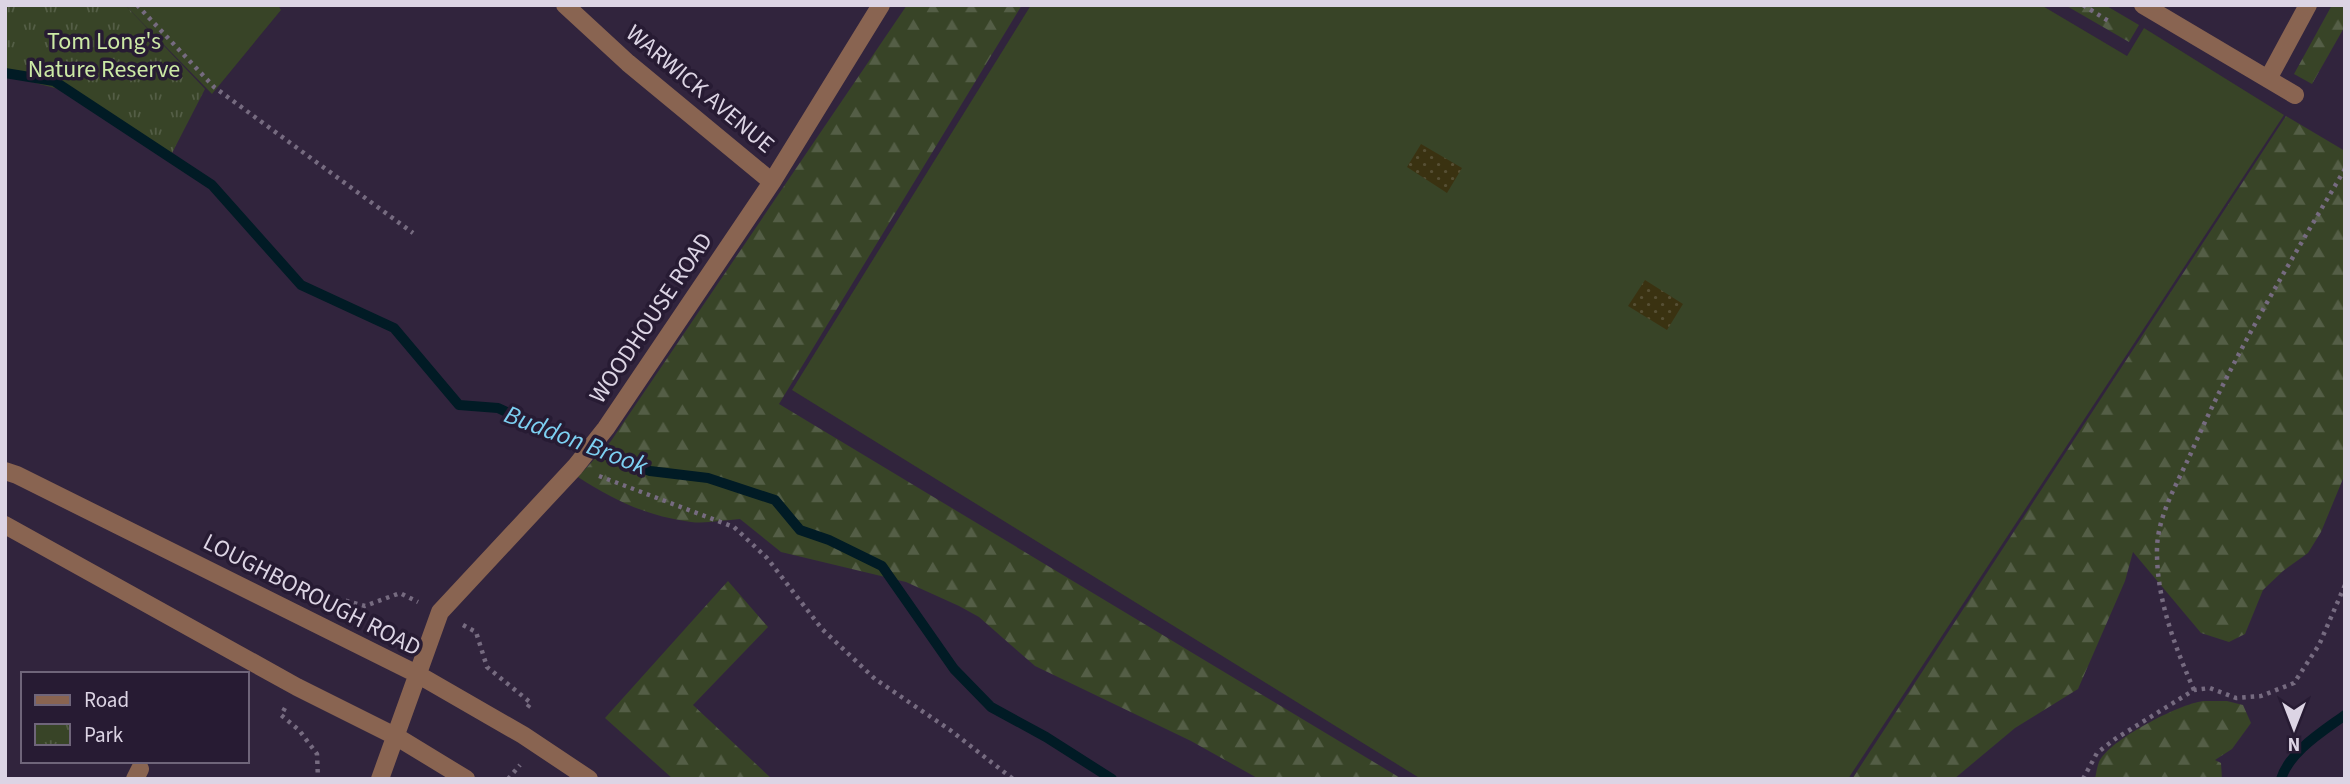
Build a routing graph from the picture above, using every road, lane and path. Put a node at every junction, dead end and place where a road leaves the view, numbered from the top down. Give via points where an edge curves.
1 (137, 5) edge
2 (565, 5) edge
3 (881, 5) edge
4 (2083, 5) edge
5 (2143, 5) edge
6 (2308, 5) edge
7 (2110, 22) dead end
8 (2268, 79) junction
9 (2295, 94) dead end
10 (2345, 169) edge
11 (772, 182) junction
12 (414, 233) dead end
13 (577, 464) junction
14 (5, 471) edge
15 (5, 525) edge
16 (2345, 585) edge
17 (417, 674) junction
18 (2194, 690) junction
19 (397, 737) junction
20 (380, 779) edge
21 (466, 779) edge
22 (589, 779) edge
23 (1013, 779) edge
24 (2083, 779) edge

1 - 12 path via 214,88
2 - 11 street, WARWICK AVENUE
3 - 11 street, WOODHOUSE ROAD
4 - 7 path
5 - 8 street
6 - 8 street
8 - 9 street
10 - 18 path via 2205,416 2162,520 2157,551 2163,609
11 - 13 street, WOODHOUSE ROAD
13 - 17 street, WOODHOUSE ROAD via 440,612
13 - 23 path via 734,527 767,558 822,629 875,679
14 - 17 street, LOUGHBOROUGH ROAD
15 - 19 street via 297,687
16 - 18 path via 2319,645 2294,683 2261,696 2236,698 2210,688
17 - 19 street, WOODHOUSE ROAD
17 - 22 street, LOUGHBOROUGH ROAD
18 - 24 path via 2097,753
19 - 20 street, WOODHOUSE ROAD
19 - 21 street

